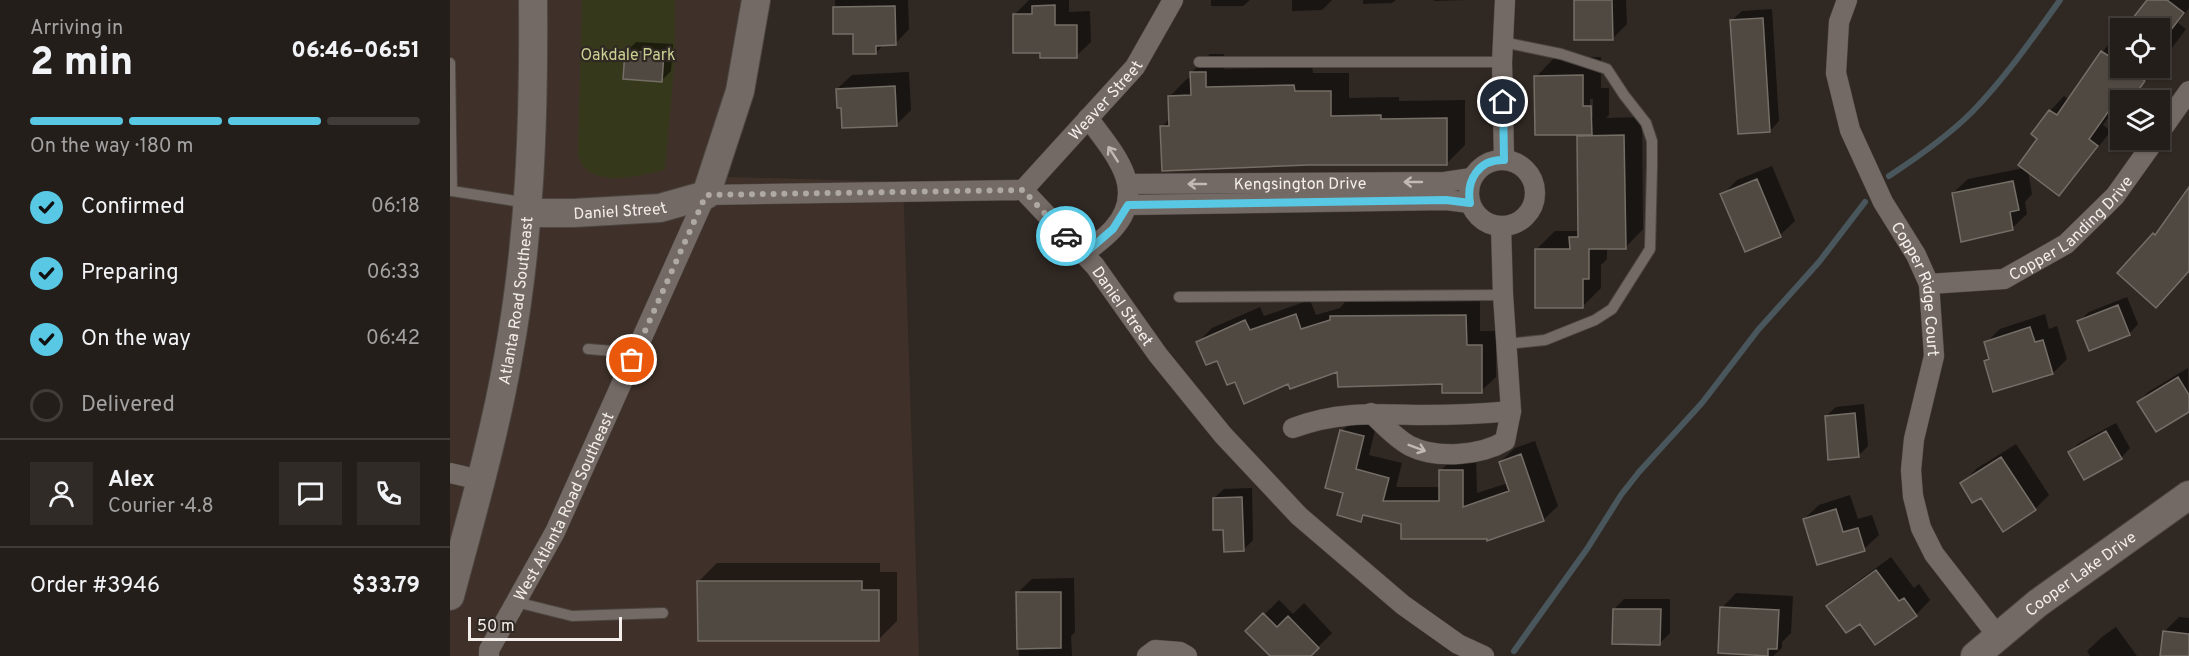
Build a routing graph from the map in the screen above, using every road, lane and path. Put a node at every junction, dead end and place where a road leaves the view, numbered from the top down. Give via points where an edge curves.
1 (533, 0) edge
2 (756, 0) edge
3 (1173, 0) edge
4 (1505, 0) edge
5 (1846, 0) edge
6 (1503, 42) junction
7 (1199, 62) dead end
8 (1502, 62) junction
9 (450, 63) edge
10 (2189, 91) edge
11 (1088, 118) junction
12 (2170, 118) edge
13 (2148, 150) edge
14 (1504, 160) junction
15 (1472, 178) junction
16 (1128, 184) junction
17 (1023, 190) junction
18 (706, 195) junction
19 (1470, 203) junction
20 (1128, 205) junction
21 (528, 208) junction
22 (1501, 226) junction
23 (1084, 254) junction
24 (1929, 284) junction
25 (1503, 295) junction
26 (1179, 297) dead end
27 (1506, 344) junction
28 (588, 349) dead end
29 (632, 360) junction
30 (1511, 411) junction
31 (1371, 413) junction
32 (1293, 428) dead end
33 (450, 473) edge
34 (480, 480) junction
35 (2189, 495) edge
36 (450, 596) edge
37 (516, 602) junction
38 (663, 613) dead end
39 (1997, 636) junction
40 (489, 653) edge
41 (1147, 656) edge
42 (1187, 656) edge
43 (1484, 656) edge
44 (1975, 656) edge

1 - 21 street, Atlanta Road Southeast
2 - 18 street via 740,91
3 - 11 street, Weaver Street via 1136,67
4 - 6 street
5 - 24 street, Copper Ridge Court via 1839,21 1836,73 1850,130 1883,202
6 - 8 street
6 - 27 lane via 1607,69 1646,123 1652,141 1650,249 1612,309 1545,340
7 - 8 lane
8 - 14 street
9 - 21 lane via 452,191
10 - 12 street
16 -> 11 street via 1115,156
11 - 17 street, Weaver Street
13 - 24 street, Copper Landing Drive via 2115,196 2066,244 2004,279
14 - 15 street via 1483,165
14 - 22 street via 1527,170 1535,197 1526,216
15 -> 16 street, Kengsington Drive via 1445,182
15 - 19 street
16 - 20 street
17 - 18 street, Daniel Street
17 - 23 street, Daniel Street
18 - 21 street, Daniel Street via 660,208 574,213
18 - 29 street, West Atlanta Road Southeast
19 - 20 street, Kengsington Drive via 1446,200
19 - 22 street via 1481,219
20 - 23 street via 1113,229
21 - 34 street, Atlanta Road Southeast via 508,359
22 - 25 street
23 - 43 street, Daniel Street via 1172,373 1299,516 1403,604 1458,644
24 - 39 street, Copper Ridge Court via 1934,356 1914,439 1913,496 1921,528 1934,554
25 - 26 lane
25 - 27 street
27 - 30 street
28 - 29 lane via 612,351
29 - 37 street, West Atlanta Road Southeast via 555,532
30 - 31 street
31 -> 30 street via 1408,445 1423,452 1453,454 1491,450 1504,441
31 - 32 street via 1316,419
33 - 34 street
34 - 36 street, Atlanta Road Southeast
35 - 39 street, Cooper Lake Drive
37 - 38 lane via 572,616
37 - 40 street, West Atlanta Road Southeast
39 - 44 street, Cooper Lake Drive
41 - 42 street via 1155,650

